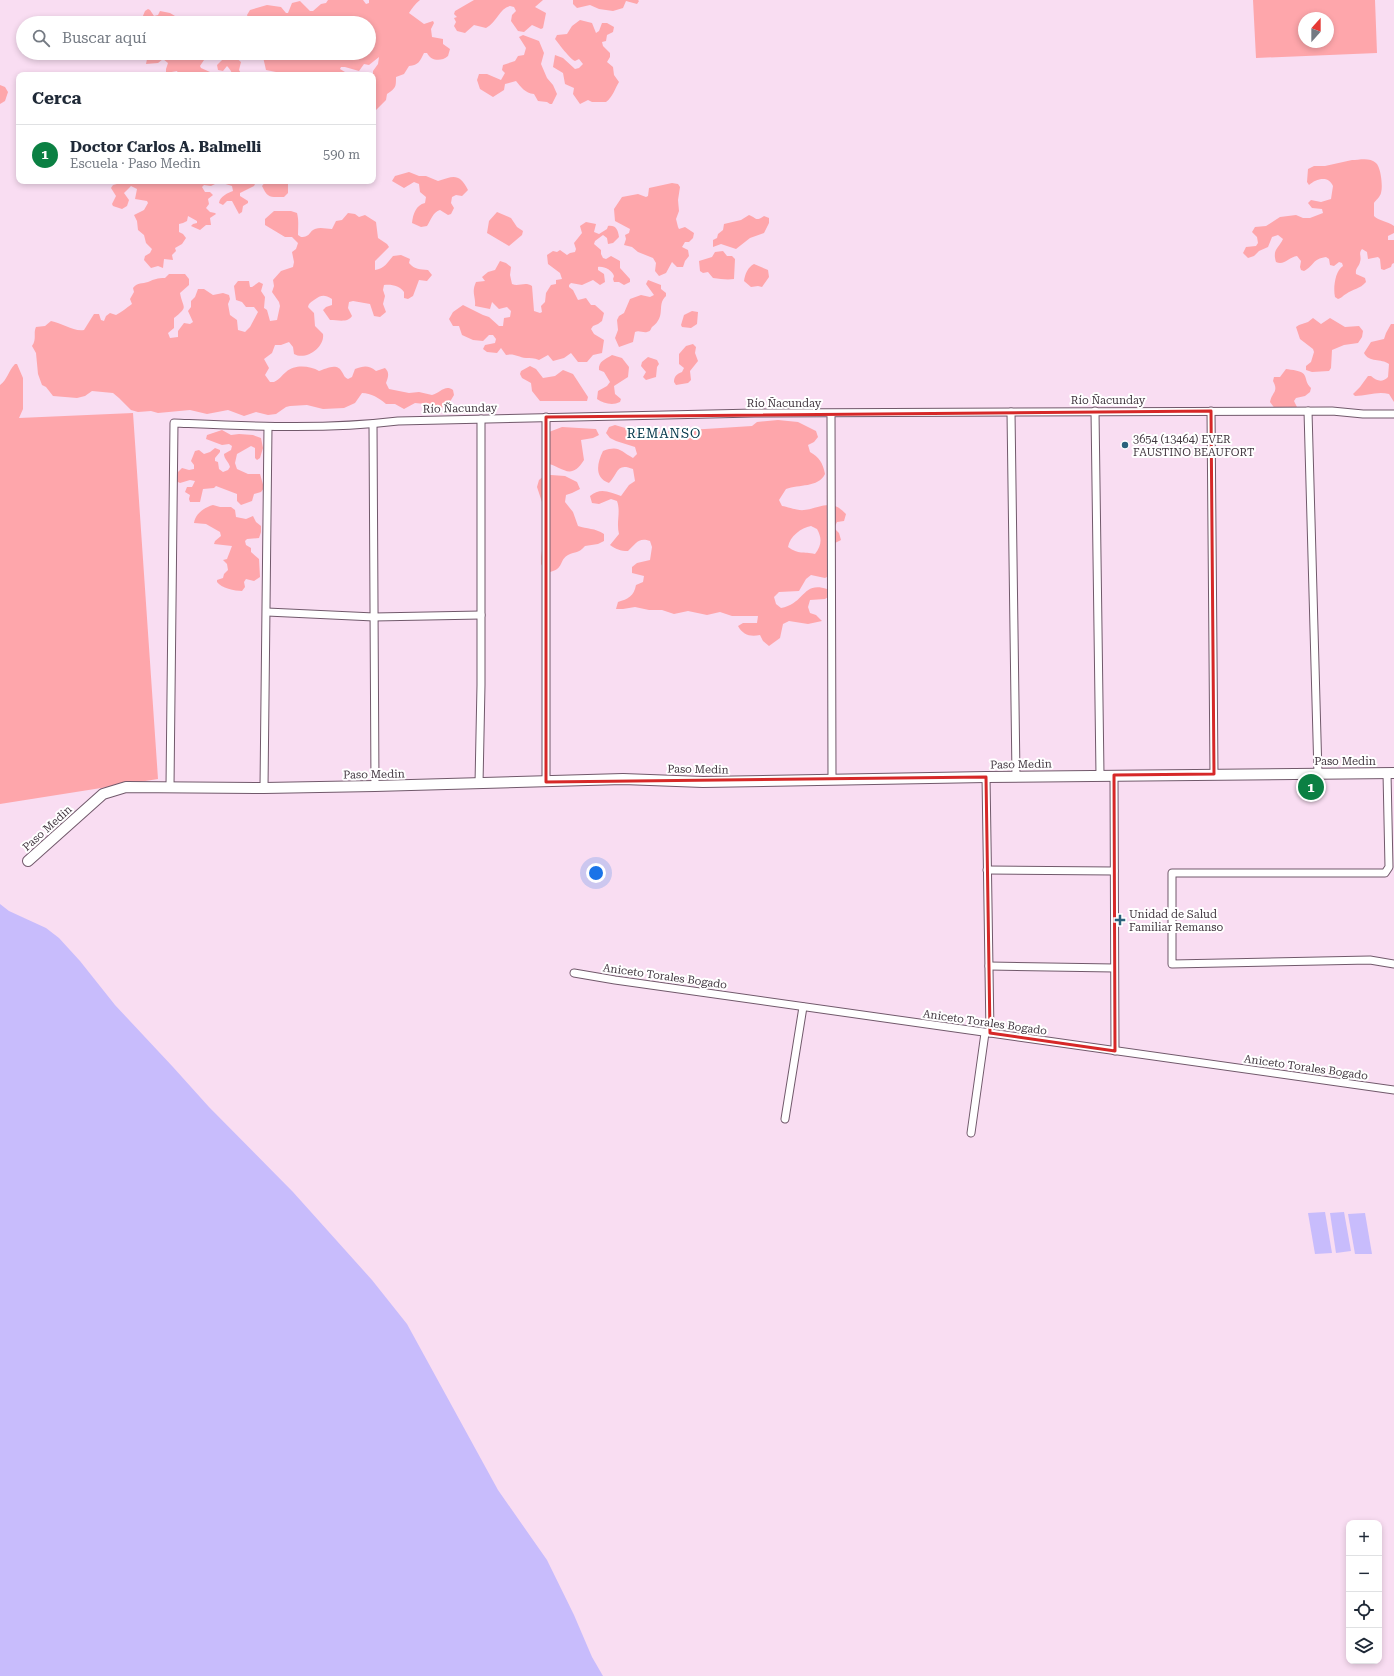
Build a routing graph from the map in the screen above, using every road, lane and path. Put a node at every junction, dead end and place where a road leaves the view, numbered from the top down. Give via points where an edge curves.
1 (1094, 411) junction
2 (1211, 411) junction
3 (1308, 411) junction
4 (1011, 412) junction
5 (831, 414) junction
6 (1394, 414) edge
7 (546, 417) junction
8 (481, 419) junction
9 (373, 424) junction
10 (268, 427) junction
11 (267, 612) junction
12 (481, 615) junction
13 (374, 617) junction
14 (1390, 773) edge
15 (1214, 774) junction
16 (1318, 774) junction
17 (1100, 775) junction
18 (1114, 775) junction
19 (986, 776) junction
20 (1016, 776) junction
21 (832, 779) junction
22 (546, 782) junction
23 (479, 784) junction
24 (170, 786) junction
25 (375, 786) junction
26 (264, 788) junction
27 (28, 861) dead end
28 (988, 870) junction
29 (1114, 871) junction
30 (1394, 964) edge
31 (989, 966) junction
32 (1114, 968) junction
33 (574, 973) dead end
34 (804, 1007) junction
35 (988, 1033) junction
36 (1115, 1050) junction
37 (1394, 1090) edge
38 (785, 1119) dead end
39 (971, 1133) dead end

1 - 2 street, Río Ñacunday
1 - 4 street, Río Ñacunday
1 - 17 street
2 - 3 street, Río Ñacunday
2 - 15 street
3 - 6 street, Río Ñacunday
3 - 16 street
4 - 5 street, Río Ñacunday
4 - 20 street
5 - 7 street, Río Ñacunday
5 - 21 street
7 - 8 street, Río Ñacunday
7 - 22 street
8 - 9 street, Río Ñacunday
8 - 12 street
9 - 10 street, Río Ñacunday
9 - 13 street
10 - 11 street
10 - 24 street, Río Ñacunday via 174,423
11 - 13 street
11 - 26 street
12 - 13 street
12 - 23 street
13 - 25 street
14 - 16 street, Paso Medin
14 - 30 street via 1389,867 1385,873 1172,873 1172,964 1370,960
15 - 16 street, Paso Medin
15 - 18 street, Paso Medin
17 - 18 street, Paso Medin
17 - 20 street, Paso Medin
18 - 29 street
19 - 20 street, Paso Medin
19 - 21 street, Paso Medin
19 - 28 street
21 - 22 street, Paso Medin via 703,782 623,779
22 - 23 street, Paso Medin
23 - 25 street, Paso Medin
24 - 26 street, Paso Medin
24 - 27 street, Paso Medin via 126,787 103,794
25 - 26 street, Paso Medin
28 - 29 street
28 - 31 street
29 - 32 street
31 - 32 street
31 - 35 street
32 - 36 street
33 - 34 street, Aniceto Torales Bogado
34 - 35 street, Aniceto Torales Bogado
34 - 38 street
35 - 36 street, Aniceto Torales Bogado
35 - 39 street
36 - 37 street, Aniceto Torales Bogado

